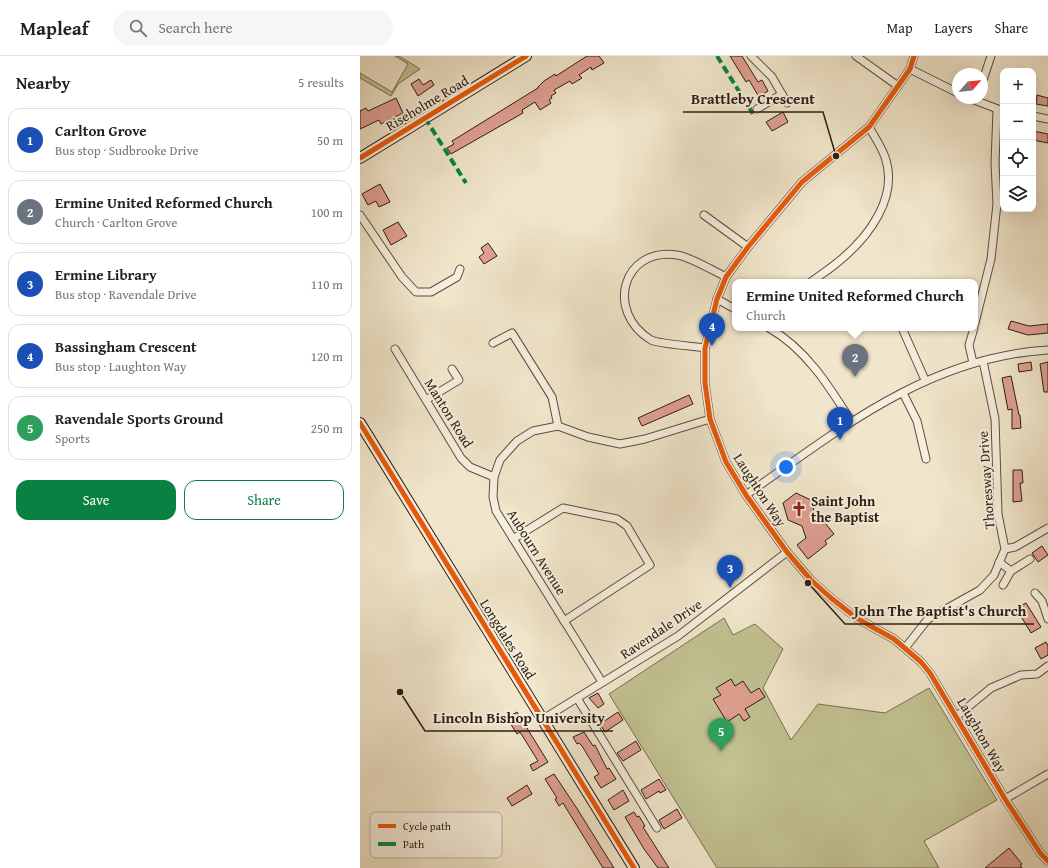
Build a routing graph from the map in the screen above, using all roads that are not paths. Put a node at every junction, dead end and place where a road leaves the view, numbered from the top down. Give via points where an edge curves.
1 (526, 56) edge
2 (751, 56) edge
3 (856, 56) edge
4 (914, 56) edge
5 (991, 56) edge
6 (987, 68) edge
7 (910, 69) junction
8 (898, 86) junction
9 (952, 90) edge
10 (782, 94) junction
11 (787, 103) dead end
12 (985, 104) edge
13 (757, 109) dead end
14 (1000, 111) edge
15 (1036, 117) edge
16 (1048, 119) edge
17 (869, 127) junction
18 (360, 158) edge
19 (360, 215) edge
20 (704, 215) dead end
21 (748, 247) junction
22 (460, 268) dead end
23 (726, 277) junction
24 (815, 279) edge
25 (717, 299) junction
26 (732, 307) edge
27 (978, 310) edge
28 (775, 331) edge
29 (903, 331) edge
30 (973, 331) edge
31 (493, 343) dead end
32 (705, 348) junction
33 (395, 349) dead end
34 (1048, 350) edge
35 (983, 361) junction
36 (973, 363) junction
37 (452, 369) dead end
38 (925, 380) junction
39 (903, 393) junction
40 (426, 400) junction
41 (710, 418) junction
42 (851, 421) junction
43 (360, 424) edge
44 (558, 426) junction
45 (926, 459) dead end
46 (494, 477) junction
47 (746, 495) junction
48 (1048, 528) edge
49 (513, 539) junction
50 (1005, 549) junction
51 (787, 552) junction
52 (1030, 559) dead end
53 (999, 562) junction
54 (1011, 571) junction
55 (1003, 585) dead end
56 (1035, 593) dead end
57 (1048, 619) edge
58 (564, 621) junction
59 (906, 648) junction
60 (1048, 666) edge
61 (602, 682) junction
62 (576, 698) junction
63 (957, 716) junction
64 (543, 719) junction
65 (1048, 774) edge
66 (1005, 799) junction
67 (657, 828) dead end
68 (1048, 861) edge
69 (634, 868) edge

1 - 18 main road, Riseholme Road
2 - 10 street via 772,77
3 - 8 street
4 - 7 street, Laughton Way
5 - 6 street
7 - 8 street, Laughton Way
7 - 9 street
8 - 17 street, Laughton Way
10 - 11 street
10 - 13 street
12 - 14 street
14 - 27 street via 996,163 997,204 991,259
15 - 16 street
17 - 21 street, Laughton Way via 802,182
17 - 24 street via 884,156 889,177 884,206 862,239
19 - 22 street via 402,277 416,292 431,292 457,277
20 - 21 street
21 - 23 street, Laughton Way
23 - 25 street, Laughton Way
23 - 32 street via 678,254 656,255 637,265 626,282 623,300 634,326 652,341
25 - 26 street
25 - 32 street, Laughton Way
28 - 42 street via 807,359 827,383
29 - 38 street
30 - 36 street via 969,345
31 - 44 street via 512,333 552,397
32 - 41 street, Laughton Way via 705,383
33 - 40 street, Manton Road
34 - 35 street via 1026,351
35 - 36 street
35 - 50 street, Thoresway Drive via 995,419 998,514
36 - 38 street
37 - 40 street via 459,380
38 - 39 street
39 - 42 street
39 - 45 street via 916,421
40 - 46 street, Manton Road via 461,458 470,467
41 - 44 street, Aubourn Avenue via 645,439 620,444 588,437
41 - 47 street, Laughton Way via 726,462
42 - 47 street
43 - 64 main road, Longdales Road
44 - 46 street, Aubourn Avenue via 538,429 521,438 503,455
46 - 49 street, Aubourn Avenue via 495,508
47 - 51 street, Laughton Way
48 - 50 street via 1015,547
49 - 58 street, Aubourn Avenue
49 - 58 street via 563,508 617,519 627,526 650,565
50 - 53 street
51 - 59 street, Laughton Way via 811,580 831,598 858,619
51 - 61 street, Ravendale Drive via 678,636
52 - 54 street
53 - 54 street
53 - 59 street via 994,576 980,590 928,619
54 - 55 street
56 - 57 street via 1042,601
58 - 61 street, Aubourn Avenue
59 - 63 street, Laughton Way via 930,673
60 - 63 street via 1037,674 1021,675 991,688
61 - 62 street, Ravendale Drive
62 - 64 street, Ravendale Drive
62 - 67 street
63 - 66 street, Laughton Way
64 - 69 main road, Longdales Road
65 - 66 street
66 - 68 street, Laughton Way

